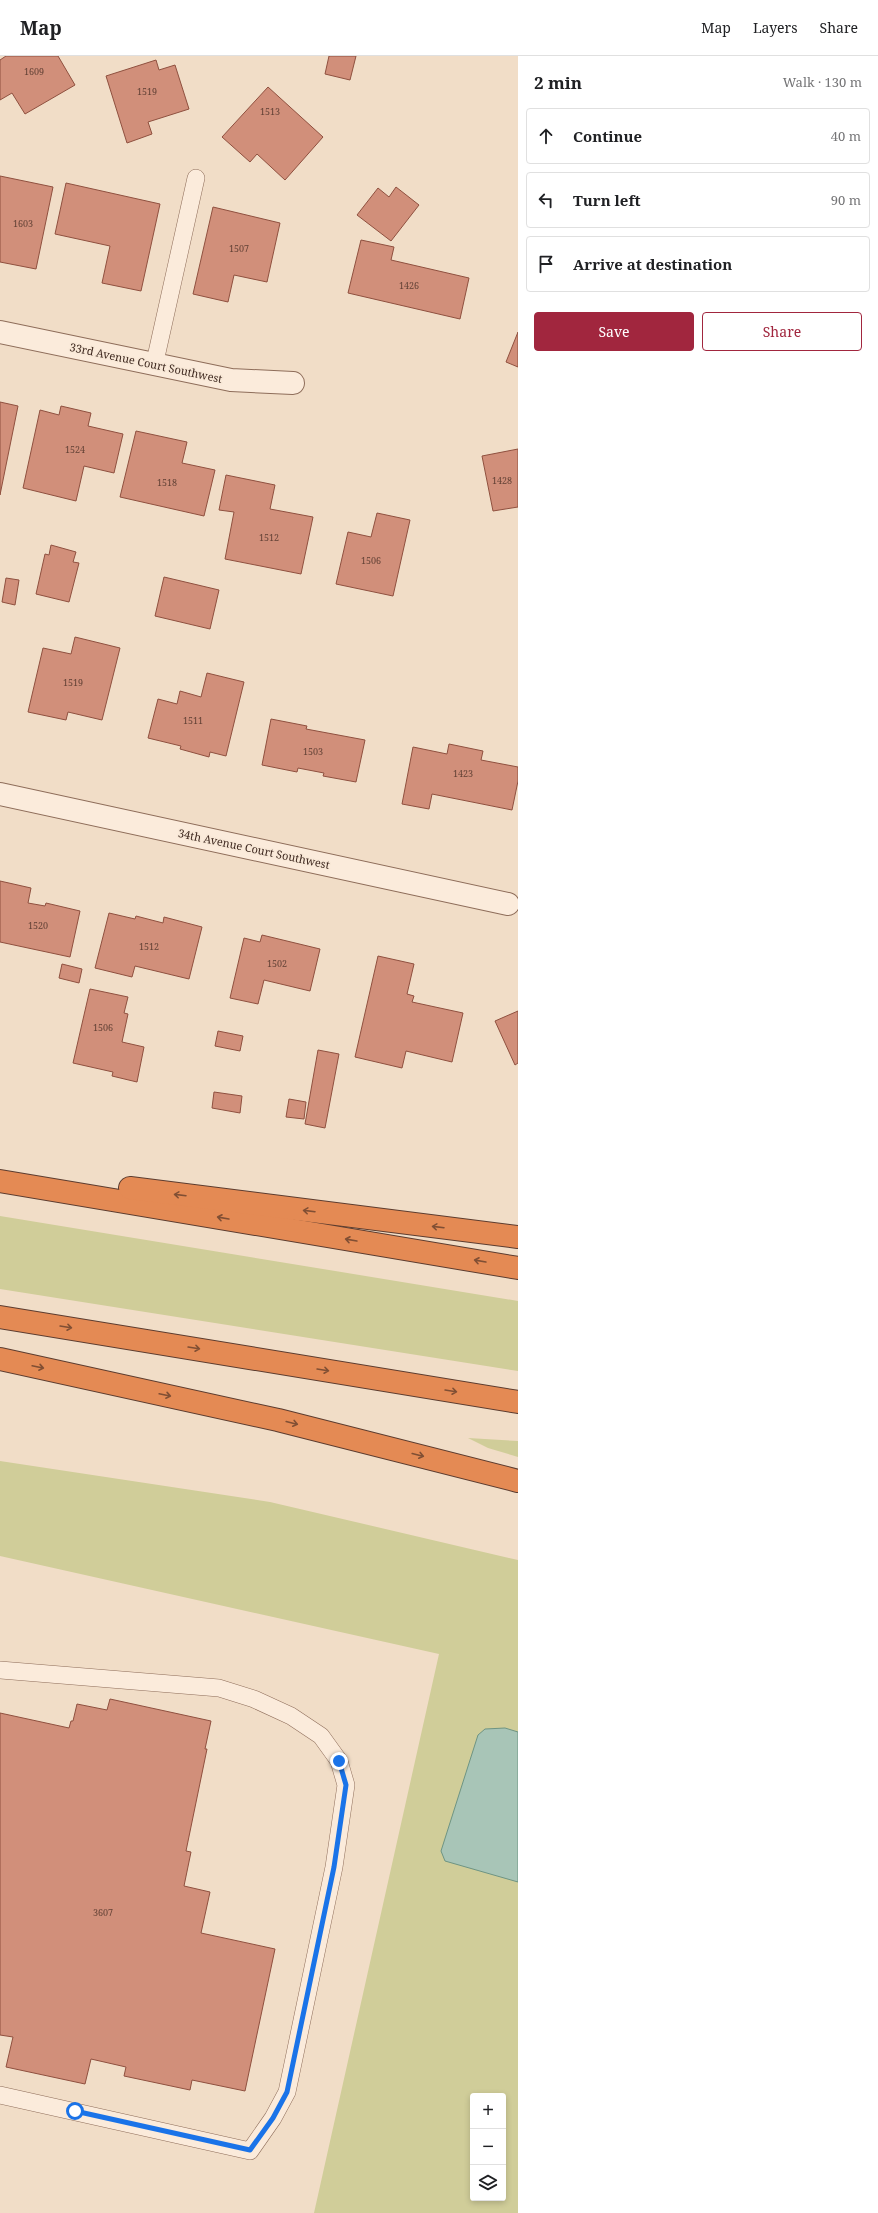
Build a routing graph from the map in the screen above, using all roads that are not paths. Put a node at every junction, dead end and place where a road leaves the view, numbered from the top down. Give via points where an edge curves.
1 (196, 178) dead end
2 (0, 332) edge
3 (154, 366) junction
4 (293, 383) dead end
5 (0, 794) edge
6 (508, 904) dead end
7 (0, 1172) edge
8 (0, 1181) edge
9 (518, 1237) edge
10 (518, 1268) edge
11 (0, 1317) edge
12 (0, 1358) edge
13 (518, 1402) edge
14 (518, 1481) edge
15 (0, 1670) edge
16 (0, 2094) edge

1 - 3 lane
2 - 3 street, 33rd Avenue Court Southwest
3 - 4 street, 33rd Avenue Court Southwest via 231,380
5 - 6 street, 34th Avenue Court Southwest
9 -> 7 highway
10 -> 8 highway
11 -> 13 highway
12 -> 14 highway via 278,1420
15 - 16 lane via 219,1688 254,1699 291,1716 321,1736 339,1761 346,1785 334,1867 287,2092 273,2118 250,2150

